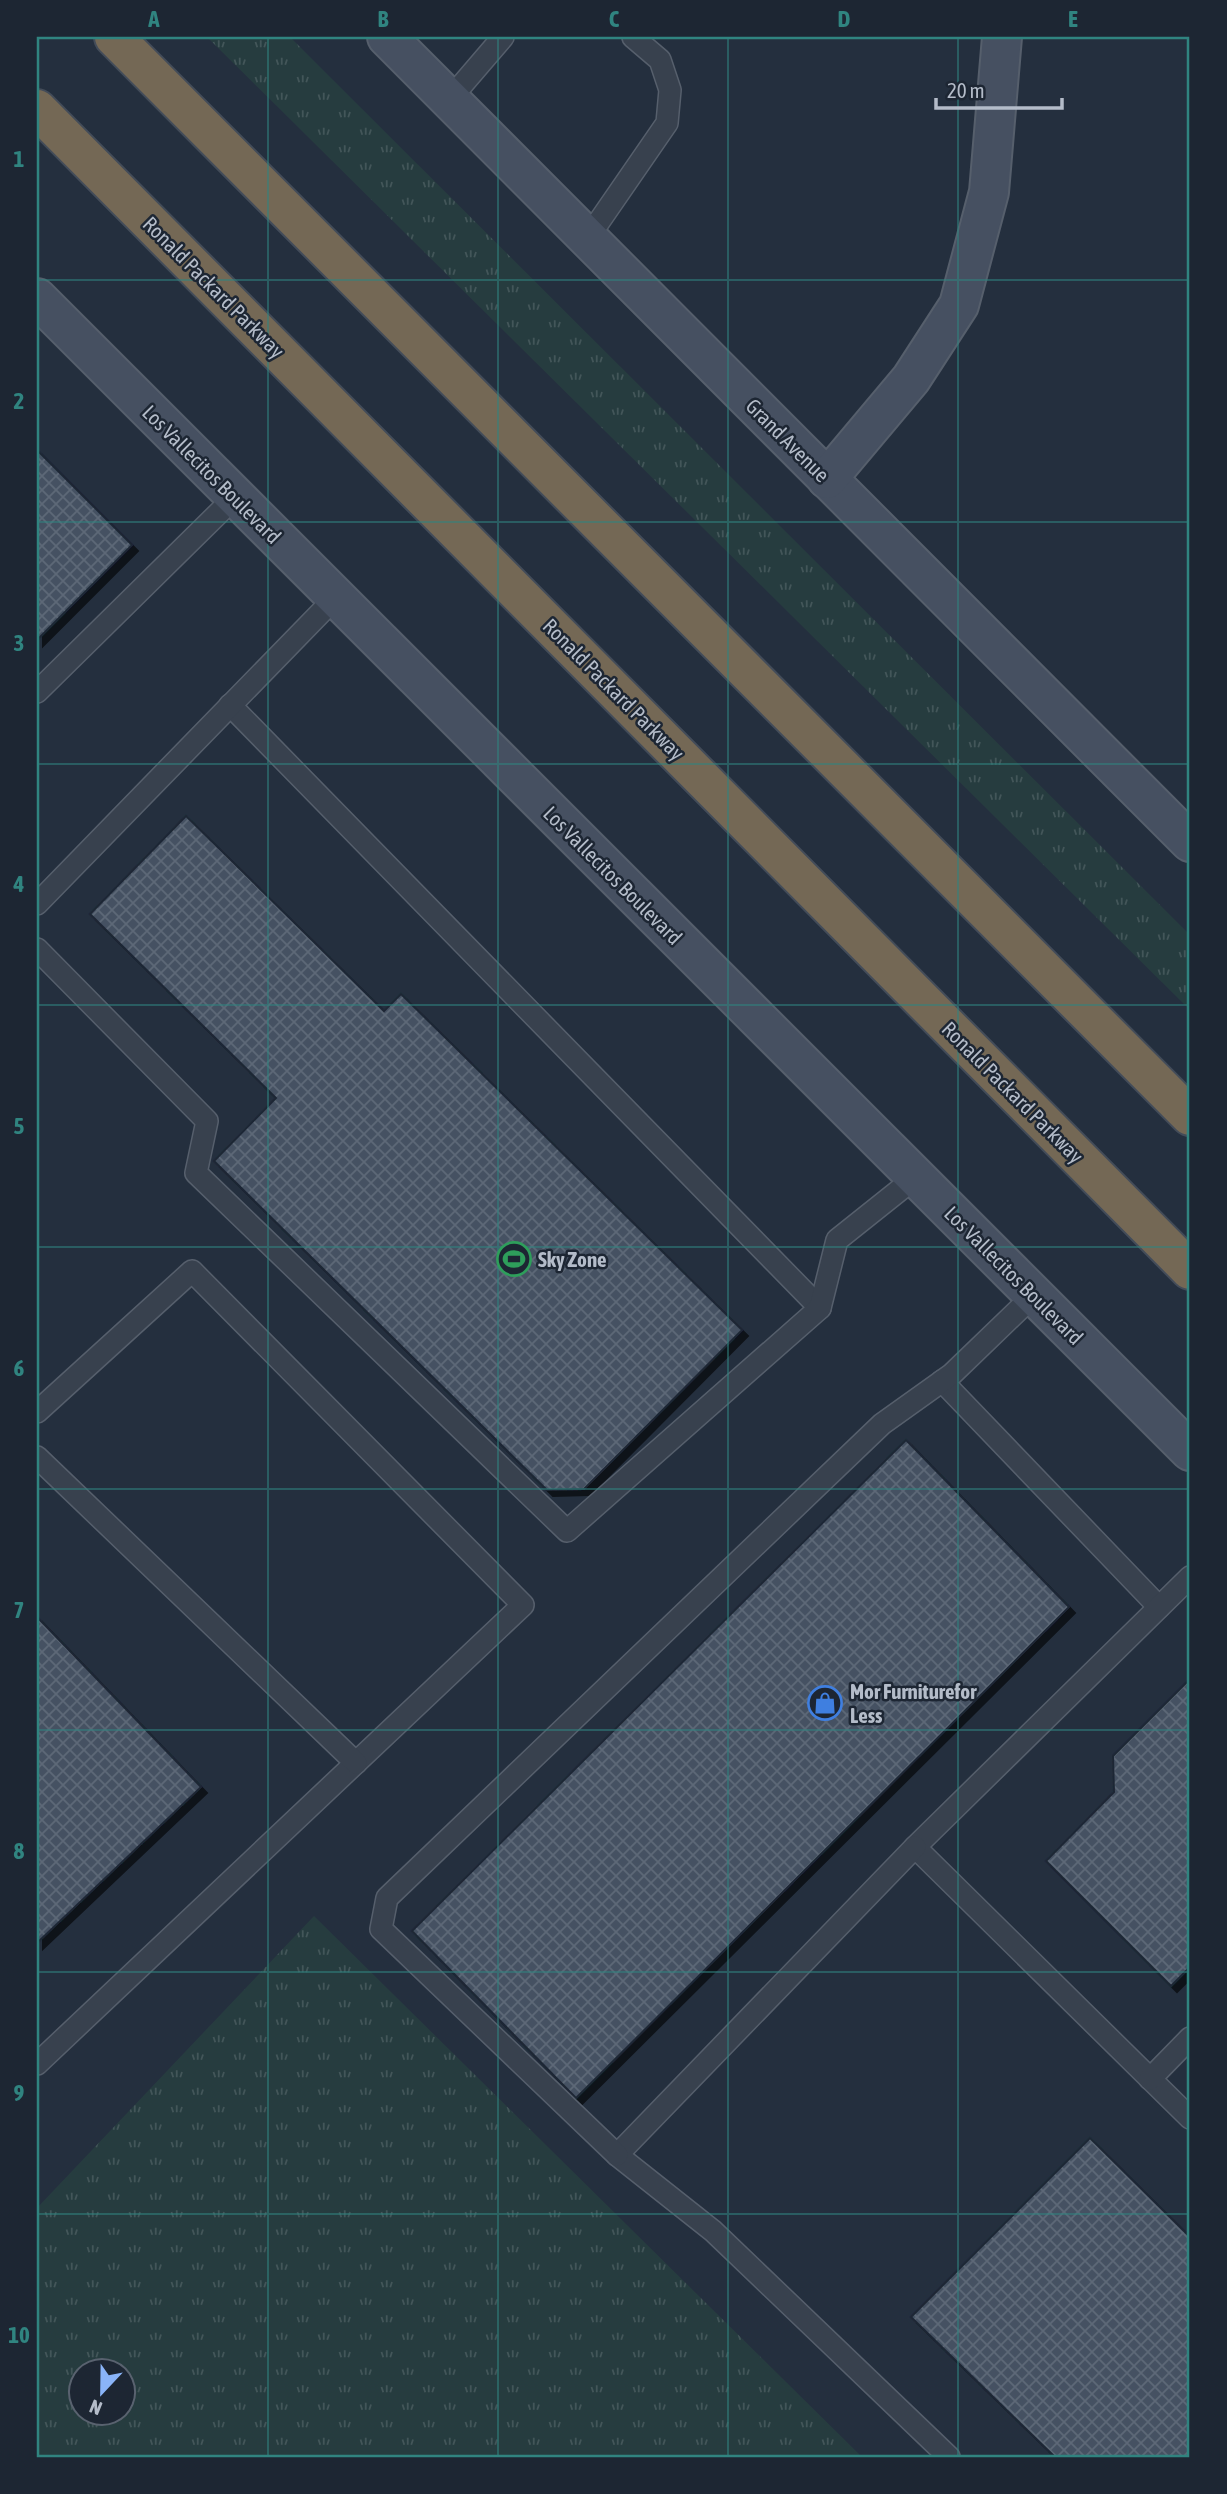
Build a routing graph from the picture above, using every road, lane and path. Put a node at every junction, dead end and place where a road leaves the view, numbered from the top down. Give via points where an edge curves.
1 (114, 37) edge
2 (387, 37) edge
3 (503, 37) edge
4 (633, 37) edge
5 (1002, 37) edge
6 (449, 100) junction
7 (37, 109) edge
8 (587, 239) junction
9 (37, 298) edge
10 (827, 479) junction
11 (235, 496) junction
12 (336, 597) junction
13 (37, 692) edge
14 (230, 705) junction
15 (1185, 827) edge
16 (37, 904) edge
17 (37, 949) edge
18 (1190, 1116) edge
19 (916, 1177) junction
20 (1190, 1270) edge
21 (1034, 1295) junction
22 (820, 1307) junction
23 (942, 1381) junction
24 (37, 1412) edge
25 (1190, 1451) edge
26 (37, 1457) edge
27 (1190, 1577) edge
28 (1159, 1607) junction
29 (356, 1763) junction
30 (915, 1847) junction
31 (1190, 2038) edge
32 (37, 2063) edge
33 (1150, 2079) junction
34 (1190, 2118) edge
35 (617, 2155) junction
36 (949, 2457) edge

1 - 18 highway
2 - 6 street, Grand Avenue
3 - 6 lane
4 - 8 lane via 660,60 670,90 667,123
5 - 10 street via 989,192 959,305 911,379
6 - 8 street, Grand Avenue
7 - 20 highway, Ronald Packard Parkway
8 - 10 street, Grand Avenue
9 - 11 street, Los Vallecitos Boulevard
10 - 15 street, Grand Avenue
11 - 12 street, Los Vallecitos Boulevard
11 - 13 lane
12 - 14 lane
12 - 19 street, Los Vallecitos Boulevard
14 - 16 lane
14 - 22 lane
17 - 22 lane via 207,1121 196,1173 567,1531
19 - 21 street, Los Vallecitos Boulevard
19 - 22 lane via 837,1240
21 - 23 lane
21 - 25 street, Los Vallecitos Boulevard
23 - 28 lane
23 - 35 lane via 882,1424 387,1898 381,1929
24 - 29 lane via 192,1271 523,1605
26 - 29 lane
27 - 28 lane
28 - 30 lane
29 - 32 lane
30 - 33 lane
30 - 35 lane
31 - 33 lane
33 - 34 lane
35 - 36 lane via 713,2231

